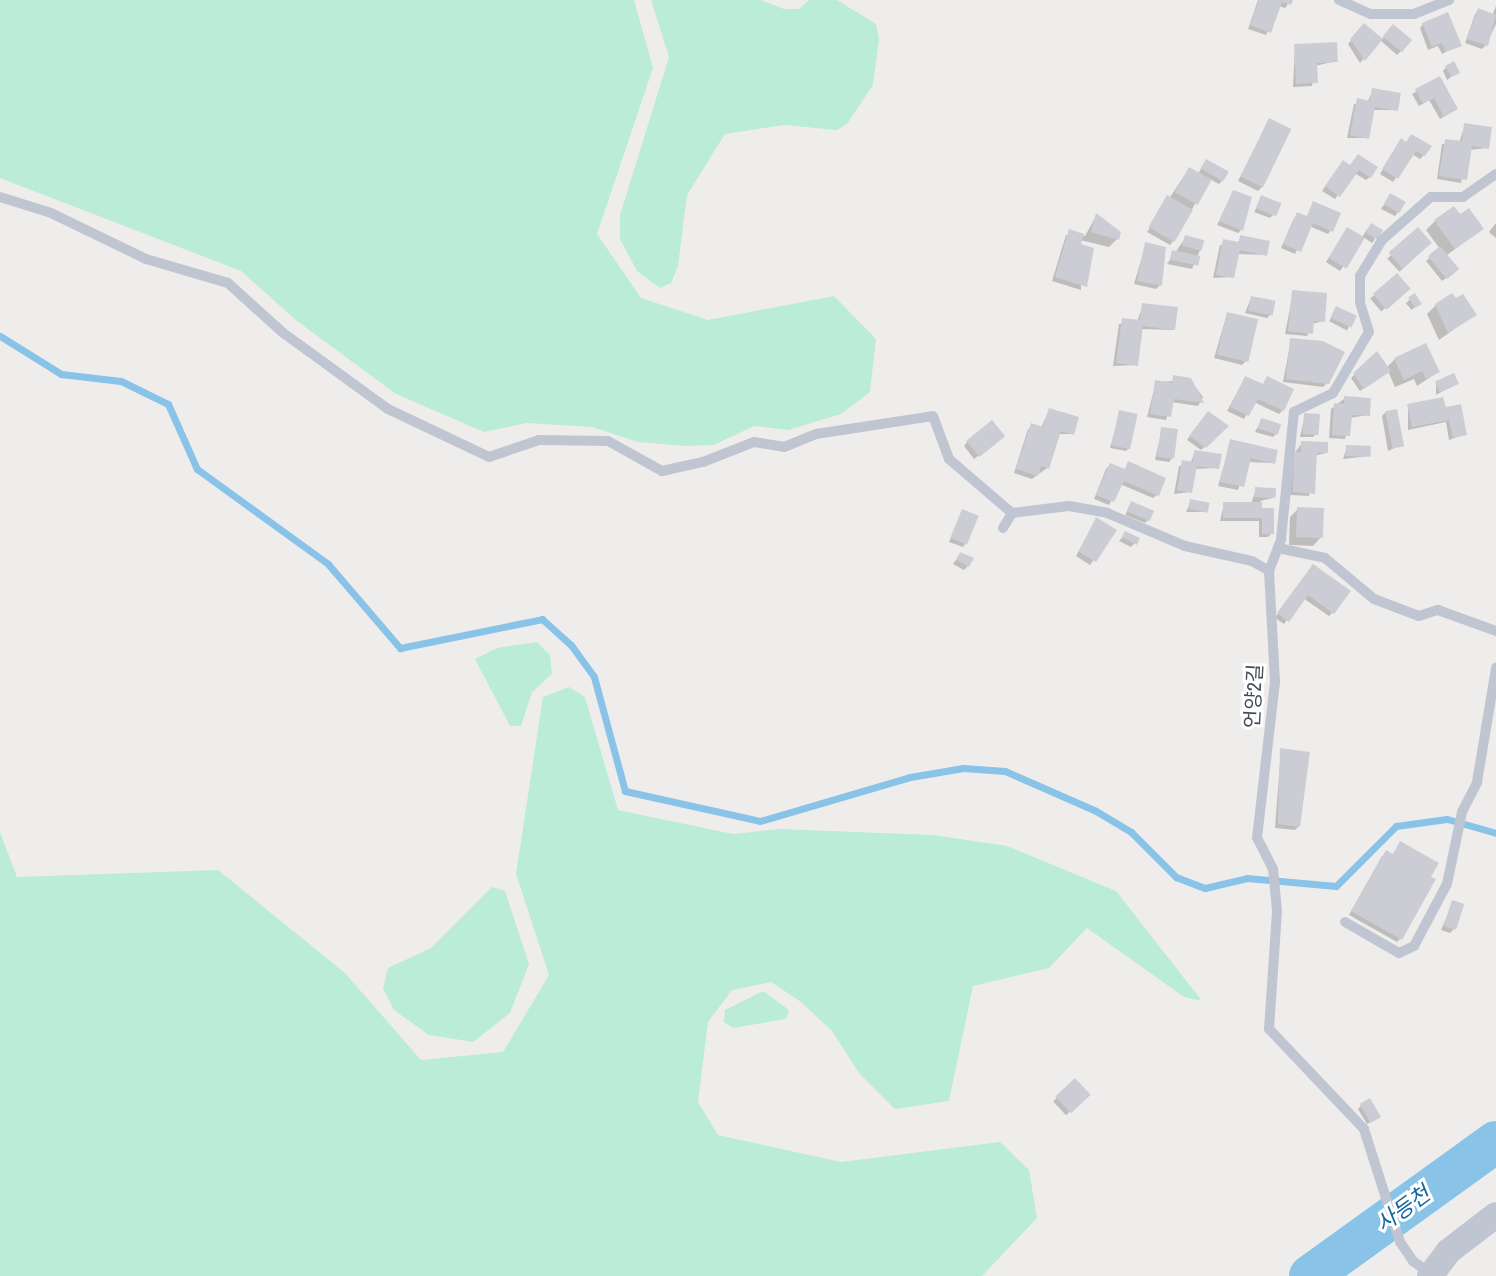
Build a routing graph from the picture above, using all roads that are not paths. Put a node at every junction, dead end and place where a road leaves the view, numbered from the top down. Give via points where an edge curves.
1 (1339, 0) edge
2 (1449, 0) edge
3 (1496, 174) edge
4 (0, 197) edge
5 (1012, 513) junction
6 (1003, 528) dead end
7 (1278, 548) junction
8 (1269, 571) junction
9 (1496, 631) edge
10 (1496, 668) edge
11 (1345, 922) dead end
12 (1496, 1215) edge
13 (1431, 1275) edge

1 - 2 lane via 1371,14 1414,14
3 - 7 lane, 언양2길 via 1463,197 1431,197 1382,240 1360,276 1360,302 1369,332 1333,393 1294,412
4 - 5 lane via 51,213 146,259 228,283 282,332 388,409 489,457 539,440 608,441 662,471 754,442 784,447 816,434 933,416 949,459
5 - 6 lane
5 - 8 lane via 1069,506 1107,513 1185,546 1252,561
7 - 8 lane, 언양2길
7 - 9 lane via 1325,558 1374,599 1419,616 1438,610
8 - 13 lane, 언양2길 via 1275,682 1257,838 1275,885 1277,964 1269,1029 1364,1129 1400,1242
10 - 11 lane via 1477,782 1462,812 1447,884 1414,946 1399,953
12 - 13 street via 1449,1251

